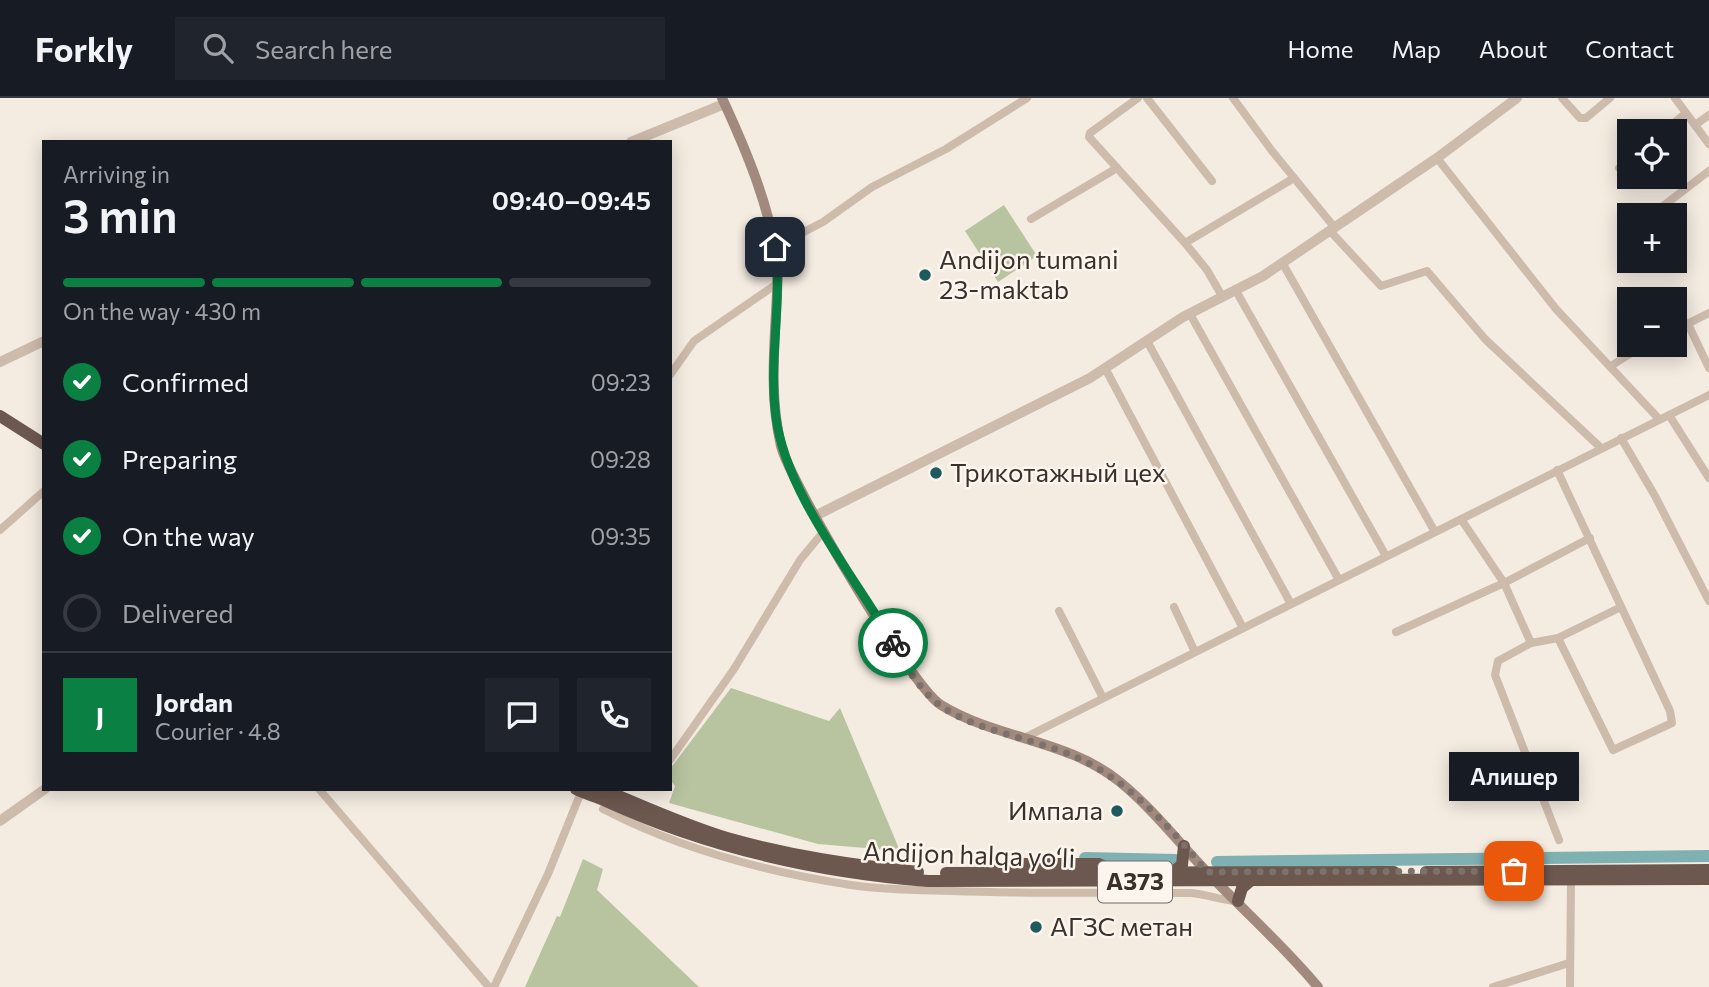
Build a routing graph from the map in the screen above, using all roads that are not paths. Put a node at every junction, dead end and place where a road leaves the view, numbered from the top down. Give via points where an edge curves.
1 (1027, 98) edge
2 (1138, 98) edge
3 (1147, 98) edge
4 (1233, 98) edge
5 (1517, 98) edge
6 (1562, 98) edge
7 (1610, 98) edge
8 (1675, 98) edge
9 (723, 101) edge
10 (1686, 113) junction
11 (1709, 115) edge
12 (1679, 119) edge
13 (1695, 125) junction
14 (635, 140) edge
15 (1709, 144) edge
16 (1437, 158) junction
17 (1117, 167) junction
18 (1709, 171) edge
19 (1294, 178) junction
20 (1212, 181) dead end
21 (1667, 203) edge
22 (1031, 219) dead end
23 (1333, 230) junction
24 (1185, 243) junction
25 (775, 247) junction
26 (1283, 264) junction
27 (778, 283) junction
28 (1235, 289) junction
29 (1222, 296) junction
30 (1709, 313) edge
31 (1190, 314) junction
32 (1688, 324) joint
33 (1147, 341) junction
34 (42, 342) edge
35 (1625, 357) edge
36 (0, 362) edge
37 (1611, 366) junction
38 (1105, 368) junction
39 (1709, 368) edge
40 (672, 372) edge
41 (1709, 395) edge
42 (0, 407) edge
43 (1669, 415) junction
44 (0, 416) edge
45 (1659, 419) junction
46 (42, 433) edge
47 (1621, 438) junction
48 (42, 443) edge
49 (1601, 448) junction
50 (1558, 470) junction
51 (1709, 478) edge
52 (42, 493) edge
53 (815, 516) junction
54 (1461, 519) junction
55 (0, 530) edge
56 (824, 531) junction
57 (1435, 532) junction
58 (1590, 538) junction
59 (1386, 556) junction
60 (1339, 580) junction
61 (1504, 583) junction
62 (1709, 601) edge
63 (1291, 604) junction
64 (1174, 607) dead end
65 (1621, 607) junction
66 (1059, 611) dead end
67 (1243, 628) junction
68 (1396, 632) dead end
69 (1558, 638) junction
70 (1531, 643) junction
71 (1195, 652) junction
72 (1103, 698) junction
73 (1024, 738) junction
74 (672, 757) edge
75 (42, 791) edge
76 (320, 791) edge
77 (578, 791) edge
78 (583, 791) edge
79 (604, 795) edge
80 (0, 821) edge
81 (1559, 840) dead end
82 (1184, 846) junction
83 (1709, 870) edge
84 (1207, 872) junction
85 (1173, 873) junction
86 (1571, 879) junction
87 (1709, 879) edge
88 (1217, 882) junction
89 (1249, 882) junction
90 (1118, 883) junction
91 (1238, 901) junction
92 (1569, 963) junction
93 (491, 987) edge
94 (1318, 987) edge
95 (1493, 987) edge
96 (1570, 987) edge

1 - 25 street
2 - 17 street via 1089,135
3 - 20 street
4 - 19 street
5 - 16 street
6 - 7 street via 1580,118
8 - 10 street
9 - 14 street
9 - 25 main road via 748,156
10 - 12 street
10 - 13 street
11 - 13 street
13 - 15 street
16 - 23 street
16 - 37 street via 1556,309
17 - 22 street
17 - 24 street
18 - 21 street
19 - 23 street
19 - 24 street
23 - 26 street
23 - 49 street via 1381,286 1427,271 1485,339
24 - 29 street
25 - 27 main road
26 - 28 street
26 - 57 street
27 - 40 street via 694,341
27 - 53 main road via 776,418 781,447
28 - 29 street
28 - 59 street
29 - 31 street
30 - 32 street
31 - 33 street
31 - 60 street
32 - 39 street
33 - 38 street
33 - 63 street
34 - 36 street
35 - 37 street
37 - 45 street
38 - 53 street
38 - 67 street
41 - 43 street
42 - 46 highway
43 - 45 street
43 - 51 street
44 - 48 highway
45 - 47 street
47 - 49 street
47 - 62 street
49 - 50 street
50 - 54 street
50 - 58 street
52 - 55 street
53 - 56 main road
54 - 57 street
54 - 61 street
56 - 73 main road via 913,677 939,704 983,726
56 - 74 street via 800,560 734,669
57 - 59 street
58 - 61 street
58 - 65 street
59 - 60 street
60 - 63 street
61 - 68 street
61 - 70 street
63 - 67 street
64 - 71 street
65 - 69 street
65 - 69 street via 1672,723 1613,750
66 - 72 street
67 - 71 street
69 - 70 street
70 - 81 street via 1498,661 1495,675
71 - 72 street
72 - 73 street
73 - 82 main road via 1077,757 1119,781
75 - 80 street
76 - 93 street
77 - 93 street via 533,908
78 - 79 highway, Andijon halqa yo‘li / A373
79 - 90 highway, Andijon halqa yo‘li / A373 via 774,850 882,868
79 - 90 highway, Andijon halqa yo‘li / A373 via 672,828 780,861 878,877 1011,888
82 - 84 main road
82 - 85 highway via 1182,865
83 - 84 highway, Andijon halqa yo‘li / A373
84 - 85 highway, Andijon halqa yo‘li / A373
84 - 88 main road
85 - 90 highway, Andijon halqa yo‘li / A373
86 - 87 highway, Andijon halqa yo‘li / A373
86 - 89 highway, Andijon halqa yo‘li / A373
86 - 92 street
88 - 89 highway, Andijon halqa yo‘li / A373
88 - 90 highway, Andijon halqa yo‘li / A373
88 - 91 main road
89 - 91 highway
90 - 91 street
91 - 94 main road via 1283,944
92 - 95 street
92 - 96 street

